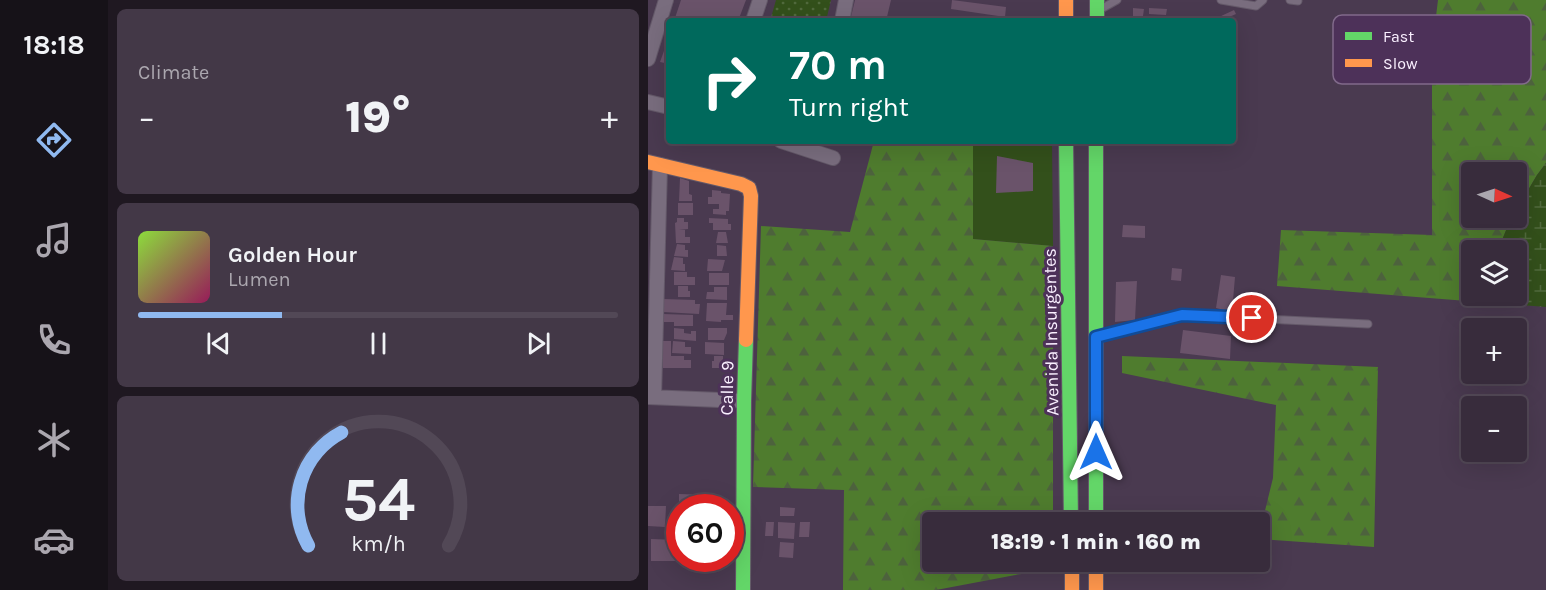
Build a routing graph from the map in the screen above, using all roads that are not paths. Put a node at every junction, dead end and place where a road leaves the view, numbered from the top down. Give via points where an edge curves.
1 (666, 0) edge
2 (760, 0) edge
3 (846, 0) edge
4 (1066, 0) edge
5 (1117, 0) edge
6 (1221, 0) edge
7 (1263, 0) edge
8 (1290, 0) edge
9 (1298, 1) edge
10 (1096, 11) edge
11 (754, 18) edge
12 (843, 18) edge
13 (1066, 18) edge
14 (648, 59) edge
15 (648, 102) edge
16 (666, 106) edge
17 (1066, 144) edge
18 (1096, 144) edge
19 (811, 146) edge
20 (833, 158) dead end
21 (654, 163) edge
22 (1368, 324) dead end
23 (1082, 337) junction
24 (651, 397) edge
25 (744, 401) junction
26 (1071, 498) junction
27 (1096, 498) junction
28 (1071, 512) edge
29 (1096, 512) edge
30 (1072, 572) edge
31 (1096, 572) edge
32 (743, 590) edge
33 (1072, 590) edge
34 (1096, 590) edge

1 - 14 street
2 - 11 street
3 - 12 street
4 - 13 main road
5 - 10 lane
6 - 7 lane via 1256,6
8 - 9 lane
15 - 16 street
17 - 23 main road, Avenida Insurgentes
18 - 23 main road, Avenida Insurgentes
19 - 20 street
21 - 24 street
21 - 25 main road, Calle 9 via 741,184 752,195
22 - 23 lane via 1182,315
23 - 26 main road, Avenida Insurgentes
23 - 27 main road, Avenida Insurgentes
24 - 25 street
25 - 32 main road, Calle 9
26 - 27 main road
26 - 28 main road, Avenida Insurgentes
27 - 29 main road, Avenida Insurgentes
30 - 33 main road
31 - 34 main road

